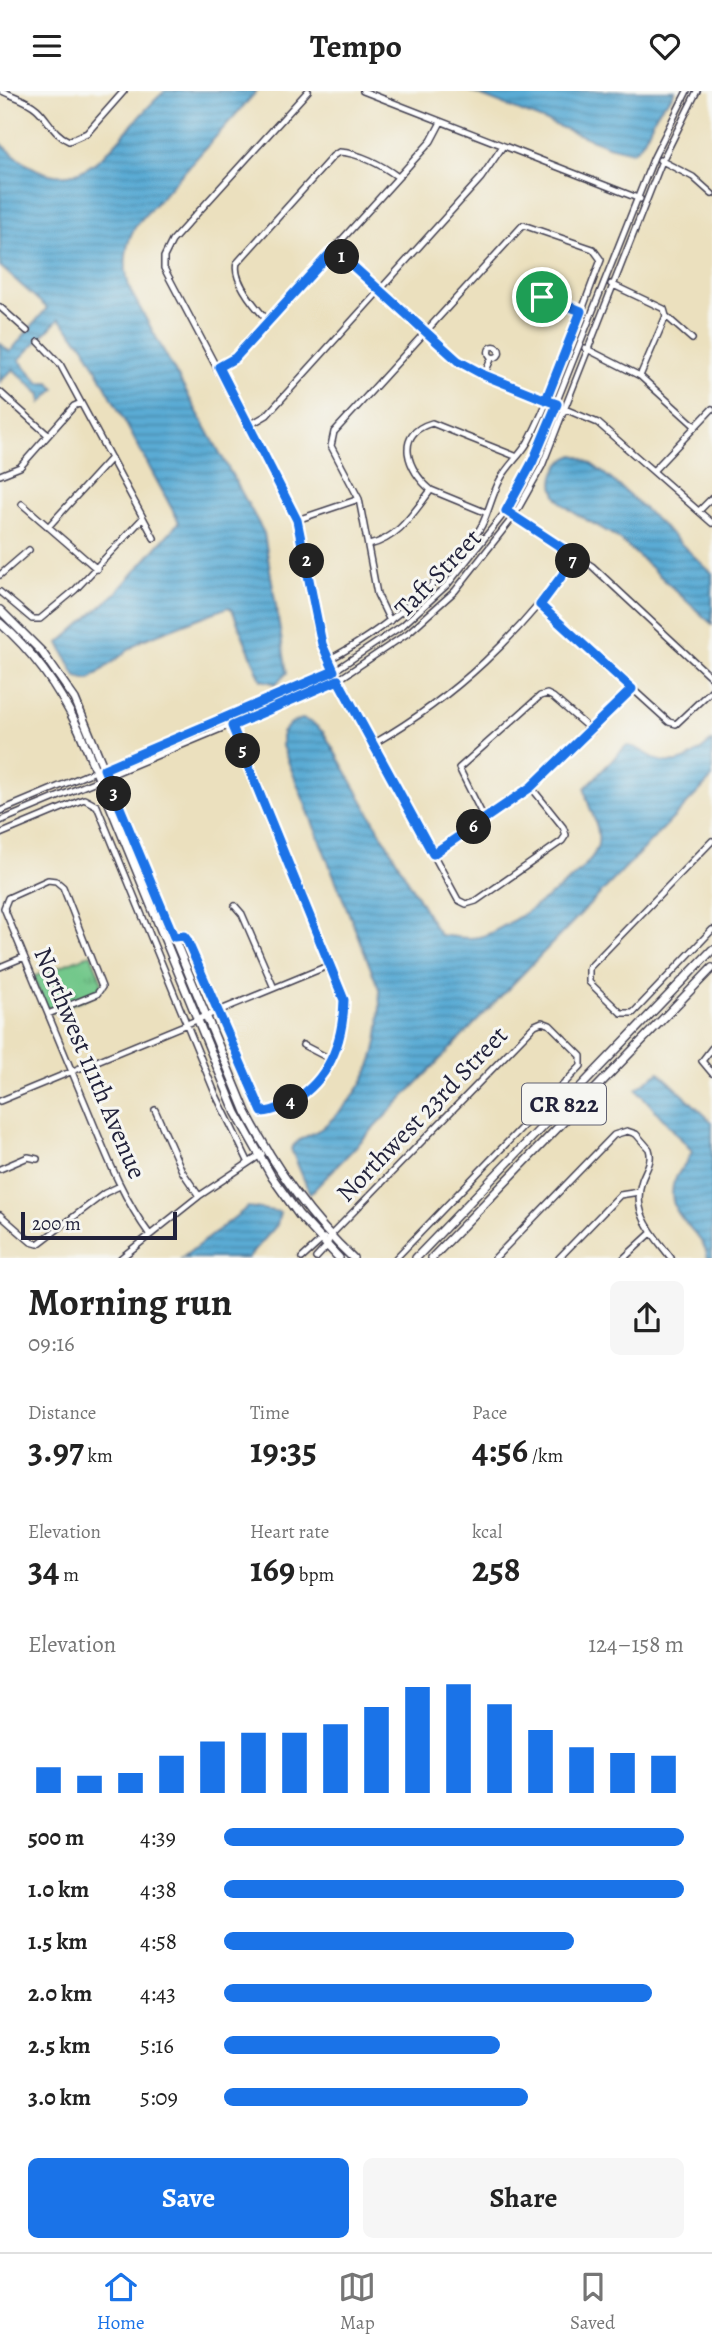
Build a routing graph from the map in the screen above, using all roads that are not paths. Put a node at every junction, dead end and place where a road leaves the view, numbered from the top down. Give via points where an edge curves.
1 (2, 91) edge
2 (124, 91) edge
3 (308, 91) edge
4 (363, 91) edge
5 (687, 91) edge
6 (697, 91) edge
7 (441, 122) junction
8 (503, 146) junction
9 (654, 157) junction
10 (662, 161) junction
11 (398, 177) junction
12 (712, 194) edge
13 (637, 198) junction
14 (646, 201) junction
15 (334, 249) junction
16 (605, 281) junction
17 (614, 285) junction
18 (379, 291) junction
19 (549, 299) dead end
20 (0, 307) edge
21 (581, 311) junction
22 (666, 316) junction
23 (268, 321) junction
24 (27, 331) dead end
25 (426, 332) junction
26 (692, 339) dead end
27 (39, 342) dead end
28 (579, 346) junction
29 (588, 349) junction
30 (492, 357) dead end
31 (219, 367) junction
32 (484, 375) junction
33 (640, 376) junction
34 (0, 392) edge
35 (546, 400) junction
36 (81, 403) junction
37 (557, 404) junction
38 (566, 408) junction
39 (712, 409) edge
40 (248, 426) junction
41 (695, 426) junction
42 (48, 435) junction
43 (515, 456) junction
44 (111, 458) junction
45 (654, 470) junction
46 (0, 475) edge
47 (431, 490) junction
48 (712, 498) edge
49 (359, 499) junction
50 (22, 504) dead end
51 (506, 511) junction
52 (699, 511) junction
53 (487, 513) junction
54 (514, 516) junction
55 (143, 518) junction
56 (297, 520) junction
57 (712, 523) edge
58 (48, 527) junction
59 (154, 538) dead end
60 (369, 544) junction
61 (29, 550) dead end
62 (576, 557) junction
63 (97, 569) junction
64 (0, 575) edge
65 (0, 592) edge
66 (431, 601) junction
67 (540, 605) junction
68 (437, 608) junction
69 (0, 610) edge
70 (21, 611) junction
71 (13, 621) junction
72 (390, 621) junction
73 (0, 623) edge
74 (8, 629) junction
75 (328, 660) junction
76 (334, 671) junction
77 (712, 678) edge
78 (338, 680) junction
79 (632, 689) junction
80 (712, 690) edge
81 (229, 717) junction
82 (232, 726) junction
83 (592, 731) junction
84 (191, 733) junction
85 (194, 742) junction
86 (373, 744) junction
87 (104, 769) junction
88 (101, 777) junction
89 (531, 787) junction
90 (22, 802) junction
91 (0, 811) edge
92 (25, 811) junction
93 (485, 820) junction
94 (0, 821) edge
95 (0, 834) edge
96 (131, 834) junction
97 (123, 838) junction
98 (712, 841) edge
99 (433, 854) junction
100 (235, 906) dead end
101 (712, 930) edge
102 (174, 937) junction
103 (712, 950) edge
104 (24, 957) junction
105 (330, 965) junction
106 (0, 967) edge
107 (712, 968) edge
108 (274, 988) junction
109 (218, 1013) junction
110 (48, 1014) junction
111 (206, 1017) junction
112 (198, 1021) junction
113 (187, 1025) junction
114 (303, 1045) dead end
115 (712, 1048) edge
116 (331, 1060) junction
117 (72, 1072) junction
118 (712, 1073) edge
119 (0, 1101) edge
120 (155, 1109) dead end
121 (263, 1154) junction
122 (37, 1159) dead end
123 (248, 1161) junction
124 (0, 1168) edge
125 (120, 1186) junction
126 (639, 1192) junction
127 (199, 1196) junction
128 (0, 1215) edge
129 (650, 1234) junction
130 (150, 1235) junction
131 (330, 1236) junction
132 (320, 1239) junction
133 (327, 1246) junction
134 (121, 1258) edge
135 (302, 1258) edge
136 (316, 1258) edge
137 (339, 1258) edge
138 (354, 1258) edge
139 (396, 1258) edge
140 (416, 1258) edge
141 (432, 1258) edge
142 (495, 1258) edge
143 (559, 1258) edge
144 (624, 1258) edge
145 (671, 1258) edge

1 - 2 street via 35,107 54,132 69,141 86,133
3 - 31 street via 172,240 164,257 169,280
4 - 7 street
5 - 9 street, Taft Street
6 - 10 street, Taft Street
7 - 8 street
7 - 11 street via 431,141
8 - 13 street
8 - 18 street via 481,178
9 - 10 street
9 - 13 street, Taft Street
10 - 12 street via 693,177
10 - 14 street, Taft Street
11 - 15 street
11 - 23 street via 339,152 235,269
13 - 14 street
13 - 16 street, Taft Street
14 - 17 street, Taft Street
15 - 18 street
15 - 23 street
16 - 17 street
16 - 28 street, Taft Street
17 - 22 street via 664,309
17 - 29 street, Taft Street
18 - 25 street
18 - 40 street via 267,415
19 - 21 street
20 - 24 street
21 - 25 street via 601,260 598,253 523,225
21 - 35 street
22 - 26 street
22 - 33 street
23 - 31 street via 235,358
25 - 32 street via 458,361
25 - 49 street via 330,439
27 - 36 street via 60,364
28 - 29 street
28 - 37 street, Taft Street
29 - 33 street
29 - 38 street, Taft Street
30 - 32 street
31 - 40 street
32 - 35 street
33 - 41 street
34 - 42 street
35 - 37 street
35 - 43 street via 527,445
36 - 42 street
36 - 44 street
37 - 38 street
37 - 51 street, Taft Street
38 - 45 street via 598,423
38 - 54 street, Taft Street via 542,466
39 - 41 street
40 - 56 street
41 - 45 street
42 - 46 street via 20,467
43 - 47 street via 432,423 424,425 406,453 417,479
43 - 53 street
44 - 55 street
44 - 58 street
45 - 52 street
47 - 53 street
47 - 60 street via 398,531 385,541
48 - 52 street
49 - 56 street
49 - 60 street
50 - 58 street
51 - 54 street
51 - 66 street, Taft Street
52 - 57 street
53 - 72 street via 481,527 439,577
54 - 62 street
54 - 68 street, Taft Street
55 - 59 street
55 - 63 street
56 - 75 street
58 - 63 street
60 - 72 street via 377,594
61 - 64 street
62 - 67 street
62 - 77 street via 592,566
63 - 70 street via 40,619
65 - 70 street
66 - 68 street
66 - 76 street, Taft Street
67 - 79 street
67 - 86 street via 509,641 457,687
68 - 78 street, Taft Street
69 - 71 main road
70 - 71 street
71 - 74 street
71 - 87 main road via 69,689
72 - 75 street
73 - 74 main road
74 - 88 main road via 29,649 65,701
75 - 76 street
76 - 78 street
76 - 81 street, Taft Street
78 - 82 street, Taft Street
78 - 86 street
79 - 80 street via 677,725
79 - 83 street
81 - 82 street
81 - 84 street, Taft Street
82 - 85 street, Taft Street
82 - 105 street
83 - 89 street
83 - 93 street via 547,694 459,768
84 - 85 street
84 - 87 street, Taft Street
85 - 88 street, Taft Street
86 - 99 street
87 - 88 main road
88 - 90 street, Taft Street
88 - 92 street, Taft Street
88 - 96 main road
88 - 97 main road
89 - 93 street
89 - 99 street via 566,835 516,875 466,904 458,900
90 - 91 street, Taft Street
90 - 92 street
92 - 94 street, Taft Street
93 - 99 street
95 - 113 street via 85,799 97,806
96 - 97 main road
96 - 102 main road
97 - 112 main road
98 - 101 street via 589,968 589,982 621,1013 633,1013
100 - 108 street
102 - 109 street via 187,940
102 - 111 main road
103 - 140 main road, CR 822
104 - 106 street
104 - 110 street, Northwest 111th Avenue
104 - 110 street, Northwest 111th Avenue via 4,903 48,880 56,881 63,887 102,987 97,994
105 - 108 street
105 - 116 street via 344,1000
107 - 141 main road, CR 822
108 - 109 street
109 - 111 street
109 - 116 street via 262,1112 301,1097
110 - 117 street, Northwest 111th Avenue
111 - 112 street
111 - 121 main road
112 - 113 street
112 - 121 main road via 236,1113
113 - 117 street
113 - 123 street
114 - 116 street
115 - 118 street via 702,1061
117 - 119 street
117 - 125 street, Northwest 111th Avenue
120 - 127 street via 182,1171
121 - 123 street
121 - 131 main road
121 - 132 main road via 299,1215
122 - 124 street via 28,1157
123 - 127 street
125 - 128 street via 38,1244
125 - 130 street, Northwest 111th Avenue
126 - 129 street via 640,1211
126 - 142 street via 651,1156 636,1135 621,1132
126 - 143 street via 620,1195
127 - 130 street
129 - 144 street
129 - 145 street
130 - 134 street
131 - 132 street
131 - 133 street
131 - 138 main road
131 - 139 street, Northwest 23rd Street via 535,1025 550,1025 581,1055 581,1066
132 - 133 main road
132 - 135 street
133 - 136 street
133 - 137 main road

